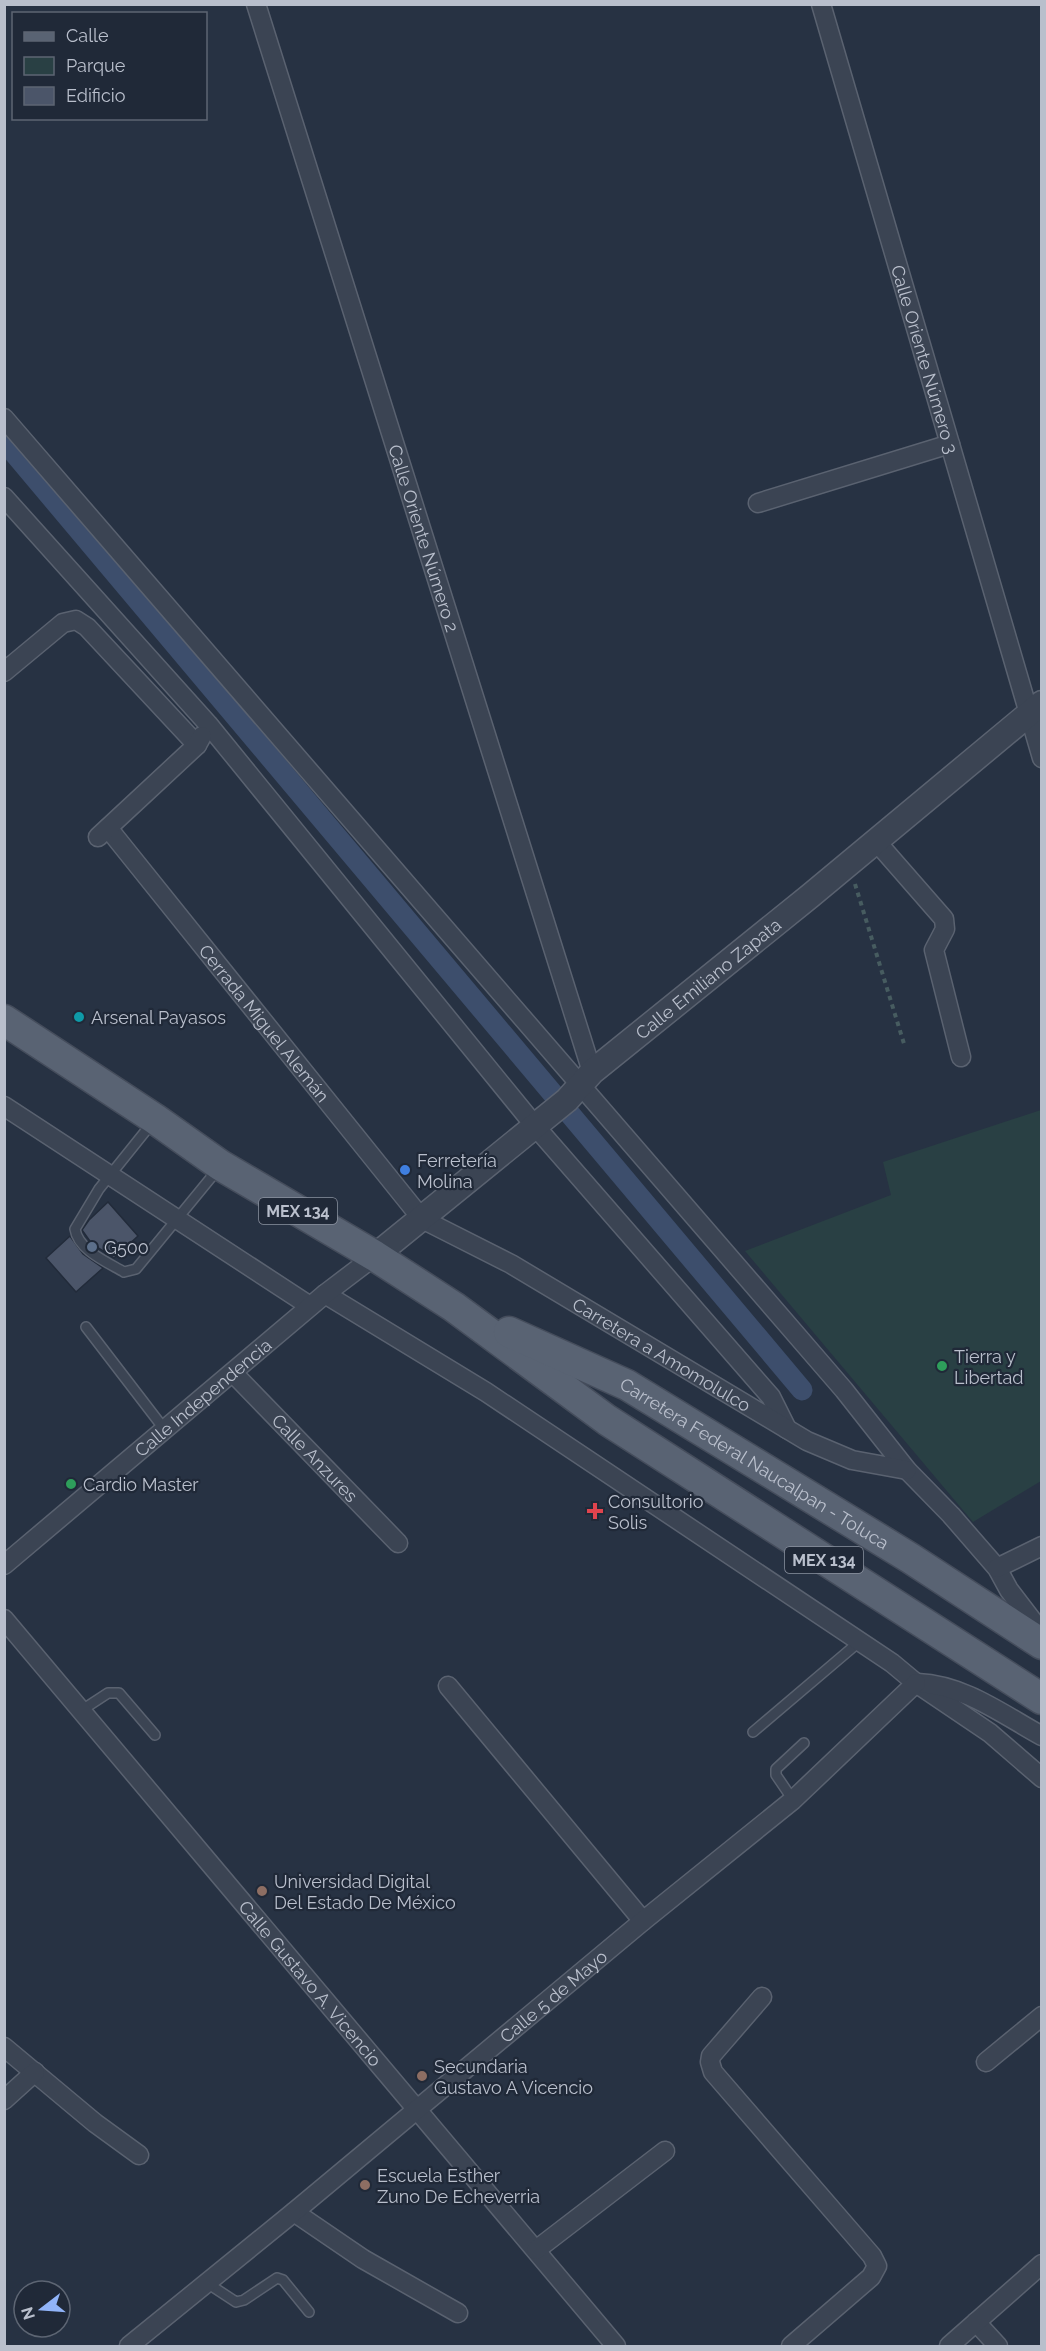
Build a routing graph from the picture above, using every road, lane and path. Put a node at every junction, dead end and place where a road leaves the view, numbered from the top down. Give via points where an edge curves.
1 (256, 4) edge
2 (821, 4) edge
3 (4, 418) edge
4 (950, 444) junction
5 (4, 497) edge
6 (758, 503) dead end
7 (4, 672) edge
8 (1035, 708) edge
9 (207, 723) junction
10 (197, 746) junction
11 (1041, 758) edge
12 (875, 840) junction
13 (848, 862) junction
14 (4, 1020) edge
15 (905, 1047) dead end
16 (961, 1057) dead end
17 (566, 1099) junction
18 (4, 1106) edge
19 (155, 1119) junction
20 (220, 1166) junction
21 (111, 1176) junction
22 (178, 1218) junction
23 (422, 1219) junction
24 (375, 1256) junction
25 (325, 1294) junction
26 (310, 1306) junction
27 (454, 1307) junction
28 (86, 1327) dead end
29 (233, 1373) junction
30 (165, 1430) junction
31 (787, 1430) junction
32 (907, 1470) junction
33 (398, 1543) dead end
34 (1041, 1546) edge
35 (4, 1565) edge
36 (997, 1568) junction
37 (4, 1619) edge
38 (1041, 1633) edge
39 (859, 1642) junction
40 (1041, 1644) edge
41 (916, 1683) junction
42 (448, 1686) dead end
43 (1041, 1699) edge
44 (82, 1710) junction
45 (753, 1732) dead end
46 (155, 1735) dead end
47 (1041, 1736) edge
48 (804, 1743) dead end
49 (1041, 1778) edge
50 (793, 1800) junction
51 (643, 1921) junction
52 (762, 1997) dead end
53 (1041, 2016) edge
54 (4, 2048) edge
55 (986, 2062) dead end
56 (35, 2072) junction
57 (4, 2100) edge
58 (417, 2108) junction
59 (665, 2151) dead end
60 (139, 2155) dead end
61 (294, 2212) junction
62 (536, 2250) junction
63 (1041, 2264) edge
64 (207, 2283) junction
65 (309, 2312) dead end
66 (458, 2313) dead end
67 (976, 2322) junction
68 (129, 2346) edge
69 (616, 2346) edge
70 (791, 2346) edge
71 (949, 2346) edge
72 (998, 2346) edge

1 - 17 street, Calle Oriente Número 2
2 - 4 street, Calle Oriente Número 3
3 - 17 street
4 - 6 street
4 - 8 street, Calle Oriente Número 3
5 - 9 street
7 - 10 street via 63,623 76,620 87,627
8 - 11 street, Calle Oriente Número 3
8 - 12 street, Calle Emiliano Zapata
9 - 10 street
9 - 17 street
10 - 23 street, Cerrada Miguel Alemán via 103,832
12 - 13 street, Calle Emiliano Zapata
12 - 16 street via 944,919 945,929 934,950
13 - 15 path
13 - 17 street, Calle Emiliano Zapata
14 - 19 main road, Carretera Federal Naucalpan - Toluca / MEX 134
17 - 23 street, Calle Emiliano Zapata
17 - 31 street via 771,1397
17 - 32 street via 837,1381
18 - 21 street
19 - 20 main road, Carretera Federal Naucalpan - Toluca / MEX 134
19 - 21 lane
20 - 22 lane
20 - 24 main road, Carretera Federal Naucalpan - Toluca / MEX 134
21 - 22 street
21 - 22 lane via 75,1229 83,1245 103,1260 124,1272 136,1269
22 - 26 street
23 - 24 street, Calle Emiliano Zapata
23 - 31 street, Carretera a Amomolulco via 511,1264
24 - 25 street, Calle Independencia
24 - 27 main road, Carretera Federal Naucalpan - Toluca / MEX 134
25 - 26 street, Calle Independencia
25 - 39 street via 486,1392
26 - 29 street, Calle Independencia
27 - 40 main road, Carretera Federal Naucalpan - Toluca / MEX 134 via 627,1385 910,1558
27 - 43 main road, Carretera Federal Naucalpan - Toluca / MEX 134 via 607,1420
28 - 30 lane
29 - 30 street, Calle Independencia
29 - 33 street, Calle Anzures
30 - 35 street, Calle Independencia
31 - 32 street, Carretera a Amomolulco via 852,1460
32 - 36 street
34 - 36 street
36 - 38 street
37 - 44 street, Calle Gustavo A. Vicencio
39 - 41 street via 892,1662
39 - 45 lane
41 - 47 street via 939,1684 969,1695
41 - 49 street via 990,1733
41 - 50 street, Calle 5 de Mayo
42 - 51 street
44 - 46 lane via 108,1693 119,1693
44 - 58 street, Calle Gustavo A. Vicencio
48 - 50 lane via 776,1769
50 - 51 street, Calle 5 de Mayo
51 - 58 street, Calle 5 de Mayo
52 - 70 street via 711,2056 713,2072 877,2266 871,2277
53 - 55 street
54 - 56 street
56 - 57 street
56 - 60 street
58 - 61 street, Calle 5 de Mayo
58 - 62 street, Calle Gustavo A. Vicencio
59 - 62 street
61 - 64 street, Calle 5 de Mayo
61 - 66 street via 363,2259
62 - 69 street, Calle Gustavo A. Vicencio
63 - 67 street
64 - 65 lane via 236,2302 277,2278
64 - 68 street, Calle 5 de Mayo
67 - 71 street
67 - 72 street

